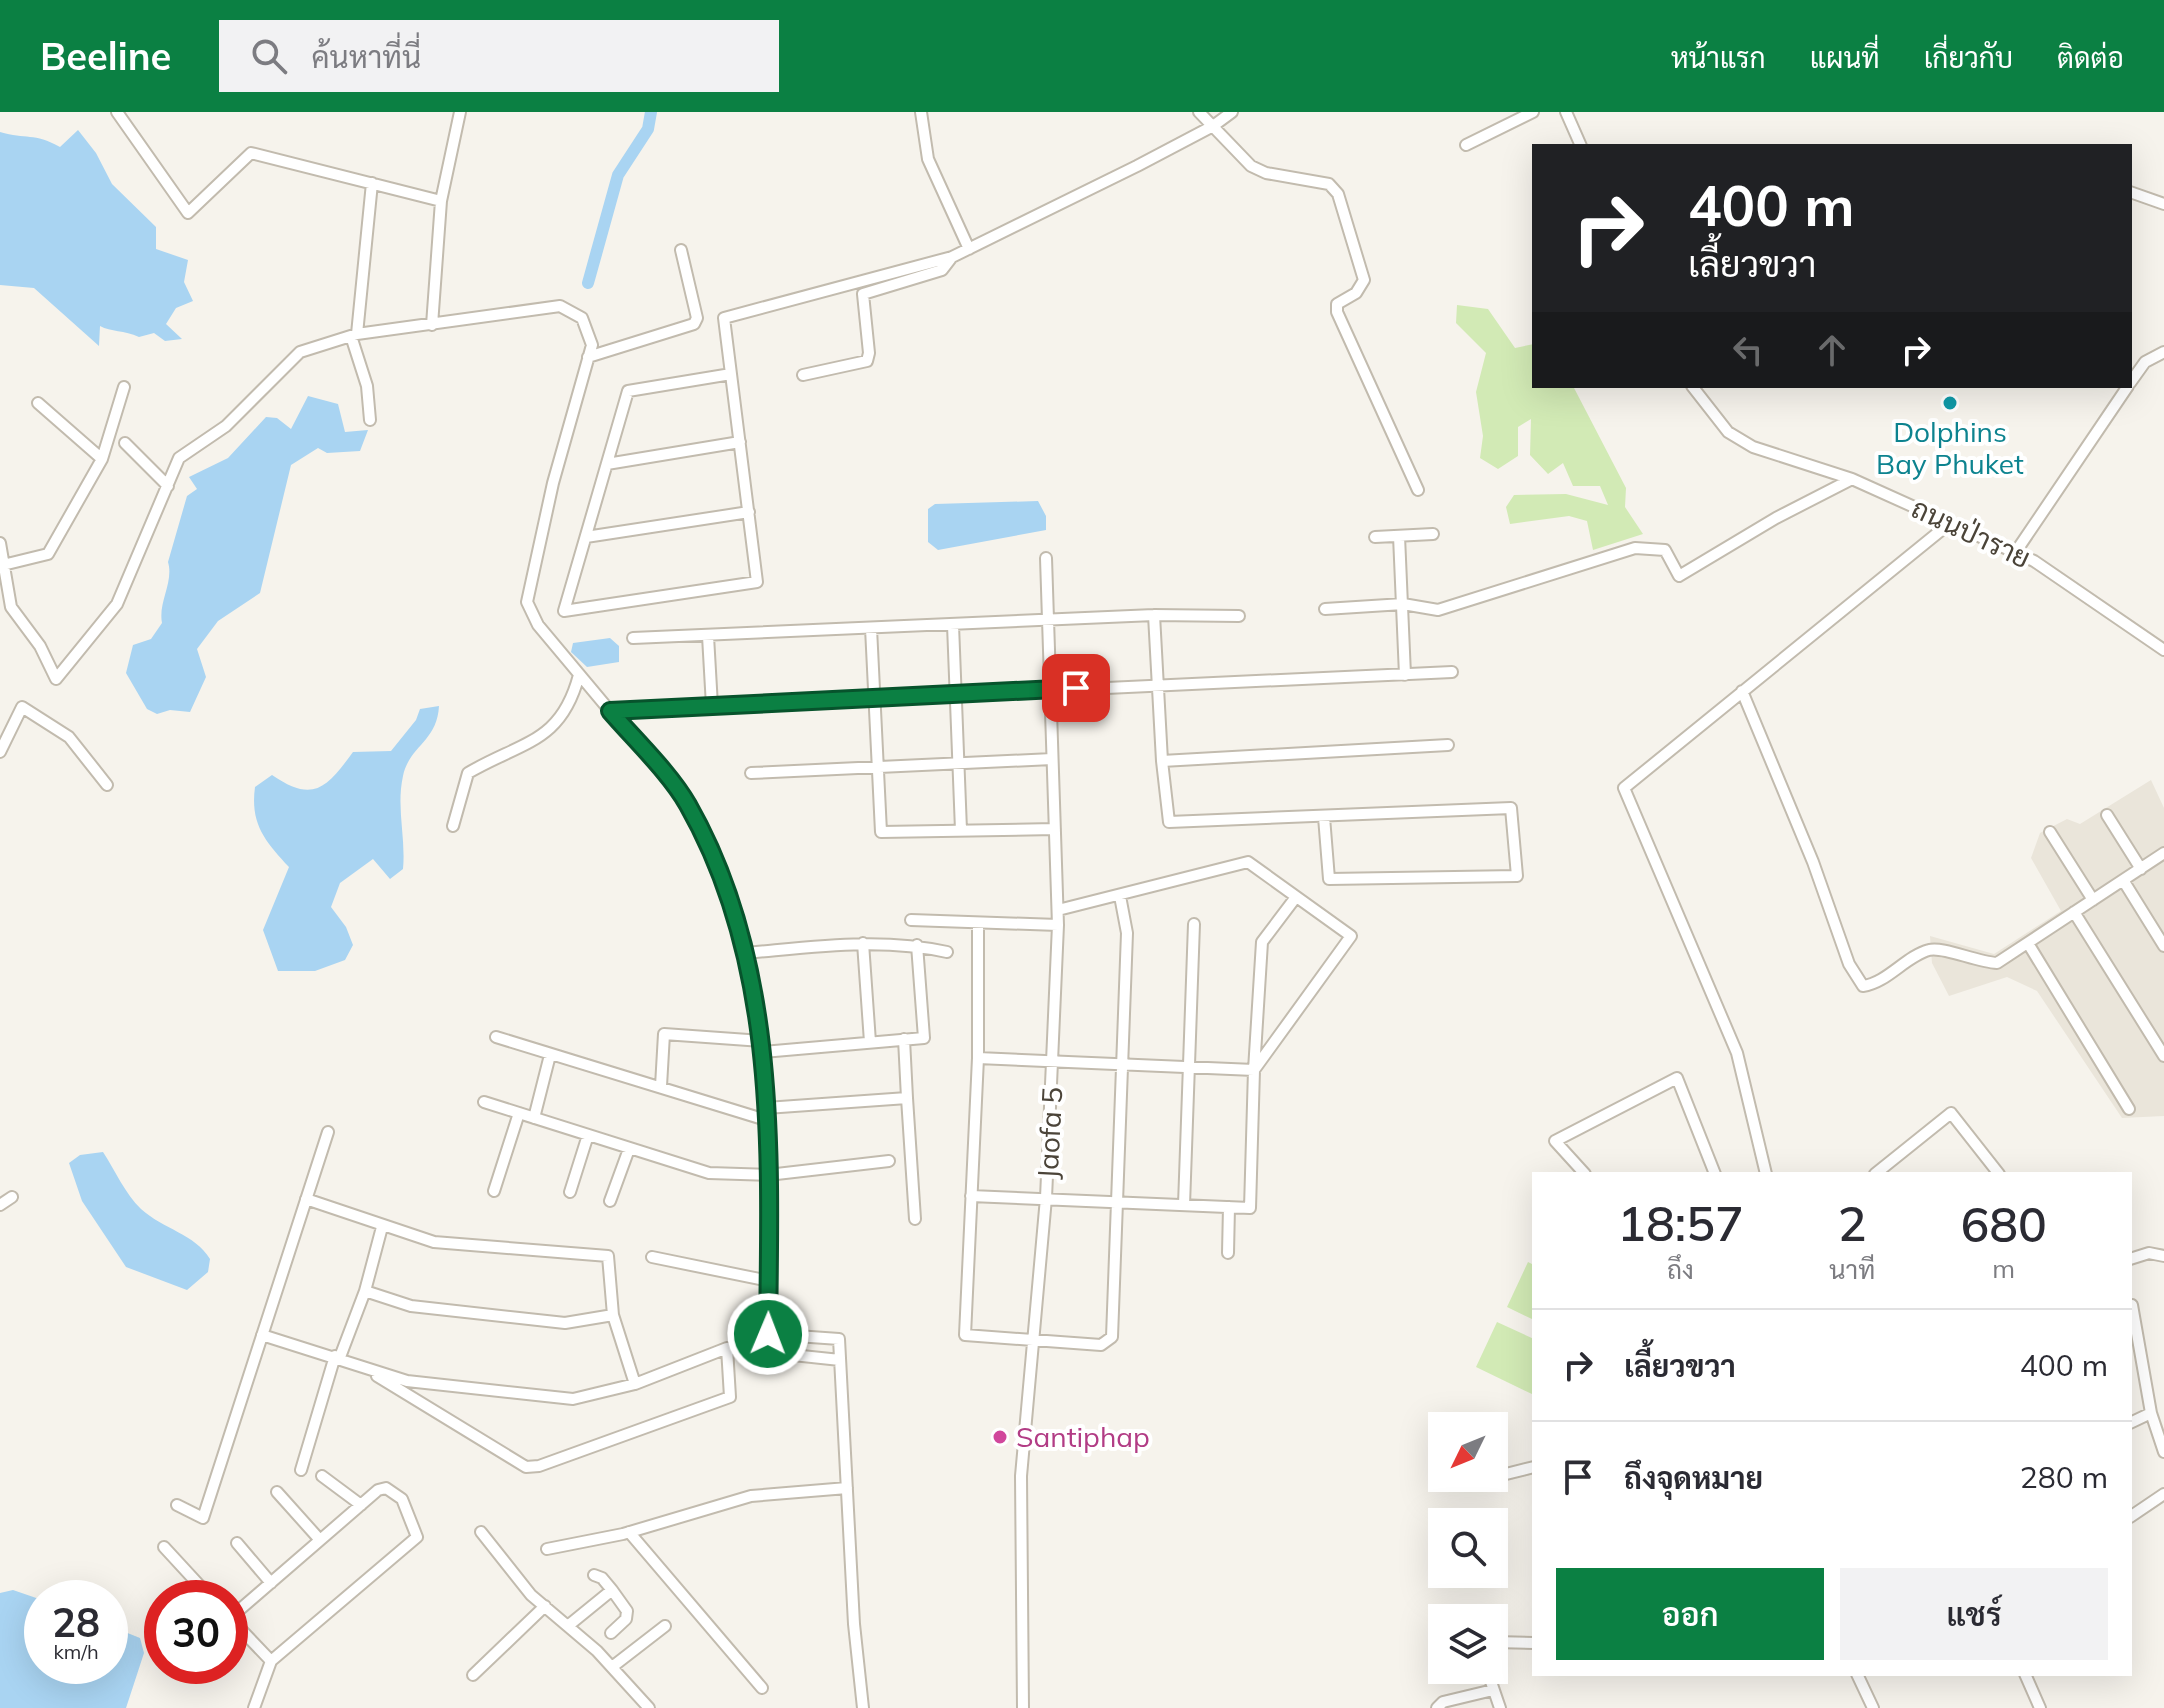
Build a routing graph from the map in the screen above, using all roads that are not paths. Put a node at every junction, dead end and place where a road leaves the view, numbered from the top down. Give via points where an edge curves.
1 (117, 112) edge
2 (460, 112) edge
3 (921, 112) edge
4 (1199, 112) edge
5 (1232, 112) edge
6 (1533, 112) edge
7 (1566, 112) edge
8 (1213, 126) junction
9 (1580, 144) edge
10 (1466, 145) dead end
11 (372, 183) junction
12 (2132, 193) edge
13 (441, 201) junction
14 (2164, 204) edge
15 (969, 249) junction
16 (681, 250) dead end
17 (952, 257) junction
18 (432, 325) junction
19 (354, 335) junction
20 (2164, 352) edge
21 (588, 357) junction
22 (731, 374) junction
23 (803, 375) dead end
24 (2132, 380) edge
25 (124, 387) dead end
26 (1694, 388) edge
27 (2126, 388) edge
28 (38, 403) dead end
29 (370, 420) dead end
30 (740, 442) junction
31 (125, 443) dead end
32 (102, 459) junction
33 (607, 464) junction
34 (1852, 479) junction
35 (168, 486) junction
36 (1418, 490) dead end
37 (749, 512) junction
38 (1950, 523) junction
39 (1433, 534) dead end
40 (1399, 536) junction
41 (586, 537) junction
42 (1375, 537) dead end
43 (0, 543) edge
44 (2015, 553) junction
45 (1046, 558) dead end
46 (3, 565) junction
47 (1403, 604) junction
48 (1325, 609) dead end
49 (1154, 615) junction
50 (1239, 616) dead end
51 (1047, 621) junction
52 (953, 625) junction
53 (871, 628) junction
54 (708, 636) junction
55 (633, 638) dead end
56 (2164, 650) edge
57 (1452, 672) dead end
58 (579, 675) junction
59 (1405, 675) junction
60 (1157, 686) junction
61 (1049, 689) junction
62 (1742, 691) junction
63 (957, 694) junction
64 (876, 698) junction
65 (712, 706) junction
66 (610, 711) junction
67 (1448, 745) dead end
68 (0, 752) edge
69 (1052, 759) junction
70 (1162, 761) junction
71 (961, 764) junction
72 (878, 767) junction
73 (751, 773) dead end
74 (107, 785) dead end
75 (2107, 815) dead end
76 (1324, 817) junction
77 (453, 826) dead end
78 (1055, 829) junction
79 (961, 830) junction
80 (2050, 832) dead end
81 (2164, 853) edge
82 (2141, 869) junction
83 (2123, 880) junction
84 (1120, 896) junction
85 (1296, 897) junction
86 (2093, 900) junction
87 (1058, 910) junction
88 (2074, 912) junction
89 (911, 920) dead end
90 (978, 923) junction
91 (1194, 924) dead end
92 (1058, 925) junction
93 (863, 943) junction
94 (917, 945) junction
95 (2029, 945) junction
96 (2164, 946) edge
97 (947, 952) dead end
98 (746, 953) junction
99 (496, 1037) dead end
100 (904, 1039) junction
101 (870, 1042) junction
102 (762, 1046) junction
103 (550, 1055) junction
104 (2164, 1056) edge
105 (978, 1058) junction
106 (1054, 1060) junction
107 (1123, 1063) junction
108 (1189, 1066) junction
109 (1254, 1070) junction
110 (661, 1086) junction
111 (907, 1098) junction
112 (484, 1102) dead end
113 (766, 1108) junction
114 (2129, 1109) dead end
115 (519, 1113) junction
116 (534, 1118) junction
117 (766, 1120) junction
118 (328, 1132) dead end
119 (588, 1135) junction
120 (629, 1149) junction
121 (889, 1161) dead end
122 (1583, 1172) edge
123 (1714, 1172) edge
124 (1766, 1172) edge
125 (1877, 1172) edge
126 (1997, 1172) edge
127 (768, 1175) junction
128 (494, 1191) dead end
129 (570, 1192) dead end
130 (971, 1196) junction
131 (12, 1197) dead end
132 (1046, 1198) junction
133 (306, 1199) junction
134 (610, 1201) dead end
135 (1118, 1201) junction
136 (0, 1205) edge
137 (1184, 1205) junction
138 (1229, 1207) junction
139 (915, 1219) dead end
140 (382, 1227) junction
141 (1228, 1253) dead end
142 (2164, 1256) edge
143 (652, 1257) dead end
144 (2132, 1258) edge
145 (769, 1281) junction
146 (365, 1291) junction
147 (2132, 1305) edge
148 (613, 1315) junction
149 (262, 1335) junction
150 (1033, 1338) junction
151 (727, 1348) junction
152 (337, 1357) junction
153 (840, 1360) junction
154 (361, 1366) junction
155 (635, 1384) junction
156 (2151, 1413) junction
157 (2132, 1422) edge
158 (2164, 1452) edge
159 (1532, 1468) edge
160 (301, 1470) dead end
161 (1508, 1474) edge
162 (322, 1476) dead end
163 (847, 1488) junction
164 (277, 1492) dead end
165 (2164, 1494) edge
166 (177, 1505) dead end
167 (361, 1505) junction
168 (2132, 1516) edge
169 (481, 1532) dead end
170 (629, 1532) junction
171 (320, 1540) junction
172 (237, 1543) dead end
173 (164, 1547) dead end
174 (547, 1549) dead end
175 (594, 1575) dead end
176 (194, 1580) edge
177 (271, 1583) junction
178 (612, 1590) junction
179 (248, 1603) edge
180 (545, 1606) junction
181 (569, 1625) junction
182 (665, 1626) dead end
183 (611, 1633) dead end
184 (248, 1637) edge
185 (1508, 1642) edge
186 (1532, 1643) edge
187 (271, 1661) junction
188 (612, 1667) junction
189 (473, 1675) dead end
190 (1858, 1676) edge
191 (2026, 1676) edge
192 (1491, 1684) edge
193 (762, 1688) dead end
194 (1493, 1690) junction
195 (254, 1708) edge
196 (649, 1708) edge
197 (863, 1708) edge
198 (1023, 1708) edge
199 (1437, 1708) edge
200 (1500, 1708) edge
201 (1873, 1708) edge
202 (2040, 1708) edge

1 - 11 street via 188,213 251,153
2 - 13 street
3 - 15 street via 928,159
4 - 8 street
5 - 8 street
6 - 10 street
7 - 9 street
8 - 15 street
8 - 36 street via 1251,166 1266,173 1323,180 1338,194 1364,280 1356,293 1337,304 1337,312
11 - 13 street
11 - 19 street
12 - 14 street
13 - 18 street
15 - 17 street
16 - 21 street via 694,324
17 - 22 street via 724,318
17 - 23 street via 942,270 863,294 867,361
18 - 19 street
18 - 21 street via 560,306 582,318 592,345
19 - 29 street
19 - 35 street via 300,352 226,426 179,458
20 - 24 street via 2145,362
21 - 58 street via 527,602 538,625
22 - 30 street
22 - 33 street via 628,391
25 - 32 street
26 - 34 street, ถนนป่าราย via 1728,432 1753,447
27 - 44 street
28 - 32 street
30 - 33 street
30 - 37 street
31 - 35 street
32 - 46 street via 48,554
33 - 41 street
34 - 38 street, ถนนป่าราย
34 - 47 street via 1679,576 1665,550 1635,548 1438,610
35 - 46 street via 117,604 56,679 11,607
37 - 41 street
37 - 41 street via 757,582 564,611
38 - 44 street, ถนนป่าราย
38 - 62 street
39 - 40 street
40 - 42 street
40 - 47 street
43 - 46 street
44 - 56 street, ถนนป่าราย
45 - 51 street, Jaofa 5
47 - 48 street
47 - 59 street
49 - 50 street
49 - 51 street
49 - 60 street
51 - 52 street
51 - 61 street, Jaofa 5
52 - 53 street
52 - 63 street
53 - 54 street
53 - 64 street
54 - 55 street
54 - 65 street
57 - 59 street
58 - 66 street
58 - 77 street via 573,698 553,730 468,773
59 - 60 street
60 - 61 street
60 - 70 street
61 - 63 street
61 - 69 street, Jaofa 5
62 - 95 street via 1849,964 1863,986 1931,949 1997,963
62 - 124 street via 1624,788 1737,1053
63 - 64 street
63 - 71 street
64 - 65 street
64 - 72 street
65 - 66 street
66 - 98 street via 687,803 729,897
67 - 70 street
68 - 74 street via 22,707 69,737
69 - 71 street
69 - 78 street, Jaofa 5
70 - 76 street via 1169,822
71 - 72 street
71 - 79 street
72 - 73 street
72 - 79 street via 881,832
75 - 82 street
76 - 76 street via 1511,808 1517,876 1329,879
78 - 79 street
78 - 87 street, Jaofa 5
80 - 86 street
81 - 82 street
82 - 83 street
83 - 86 street
83 - 96 street
84 - 85 street via 1248,862
84 - 87 street
84 - 107 street via 1127,933
85 - 109 street via 1262,942
85 - 109 street via 1351,936
86 - 88 street
87 - 92 street, Jaofa 5
88 - 95 street
88 - 104 street
89 - 90 street
90 - 92 street
90 - 105 street
91 - 108 street
92 - 106 street, Jaofa 5
93 - 94 street
93 - 98 street
93 - 101 street
94 - 97 street
94 - 100 street via 924,1038
95 - 114 street
98 - 102 street
99 - 103 street
100 - 101 street
100 - 111 street
101 - 102 street
102 - 110 street via 664,1034
102 - 113 street
103 - 110 street
103 - 116 street
105 - 106 street
105 - 130 street
106 - 107 street
106 - 132 street, Jaofa 5
107 - 108 street
107 - 135 street
108 - 109 street
108 - 137 street
109 - 138 street via 1250,1208
110 - 117 street
111 - 113 street
111 - 139 street
112 - 115 street
113 - 117 street
115 - 116 street
115 - 128 street
116 - 119 street
117 - 127 street
118 - 133 street
119 - 120 street
119 - 129 street
120 - 127 street via 709,1173
120 - 134 street
121 - 127 street
122 - 123 street via 1555,1141 1677,1078
125 - 126 street via 1951,1113
127 - 145 street
130 - 132 street
130 - 150 street via 965,1335
131 - 136 street
132 - 135 street
132 - 150 street, Jaofa 5
133 - 140 street
133 - 149 street
135 - 137 street
135 - 150 street via 1112,1337 1101,1345
137 - 138 street
138 - 141 street
140 - 146 street
140 - 148 street via 434,1242 608,1256
142 - 144 street via 2149,1253
143 - 145 street
145 - 153 street via 768,1334 839,1339
146 - 148 street via 411,1306 565,1323
146 - 152 street
147 - 156 street
148 - 155 street
149 - 152 street
149 - 166 street via 203,1518
150 - 198 street, Jaofa 5 via 1021,1476
151 - 153 street
151 - 154 street via 730,1397 526,1467
151 - 155 street
152 - 154 street
152 - 160 street
153 - 163 street
154 - 155 street via 407,1381 573,1399
156 - 157 street
156 - 158 street
159 - 161 street
162 - 167 street
163 - 170 street via 751,1496
163 - 197 street
164 - 171 street
165 - 168 street
167 - 171 street
167 - 187 street via 382,1489 396,1493 417,1537
169 - 180 street
170 - 174 street
170 - 193 street
171 - 177 street
172 - 177 street
173 - 176 street
175 - 178 street
177 - 179 street
178 - 181 street
178 - 183 street via 627,1611
180 - 181 street
180 - 189 street
181 - 188 street
182 - 188 street
184 - 187 street
185 - 186 street
187 - 195 street
188 - 196 street
190 - 201 street
191 - 202 street
192 - 194 street
194 - 199 street
194 - 200 street

